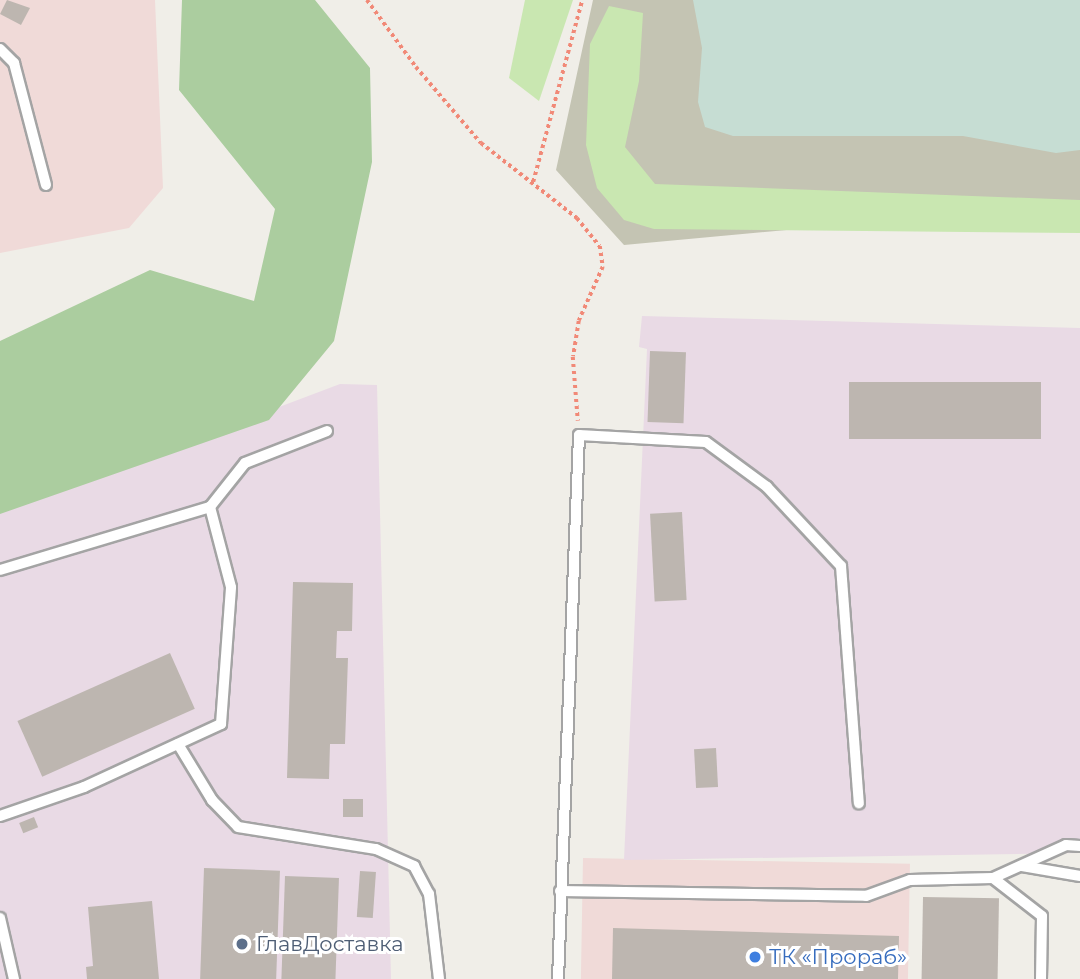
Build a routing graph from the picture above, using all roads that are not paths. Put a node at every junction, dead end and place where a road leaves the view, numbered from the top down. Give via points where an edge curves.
1 (0, 49) edge
2 (46, 186) dead end
3 (327, 430) dead end
4 (210, 507) junction
5 (0, 570) edge
6 (178, 744) junction
7 (859, 803) dead end
8 (0, 816) edge
9 (1080, 846) edge
10 (1021, 866) junction
11 (1080, 876) edge
12 (993, 878) junction
13 (560, 891) junction
14 (0, 918) edge
15 (14, 979) edge
16 (439, 979) edge
17 (558, 979) edge
18 (1041, 979) edge

1 - 2 lane via 14,63
3 - 4 lane via 245,463
4 - 5 lane
4 - 6 lane via 231,587 221,724
6 - 8 lane via 85,787
6 - 16 lane via 212,800 238,827 376,849 414,866 429,894
7 - 13 lane via 841,566 767,487 706,442 579,435
9 - 10 lane via 1066,845
10 - 11 lane
10 - 12 lane
12 - 13 lane via 910,880 866,895
12 - 18 lane via 1042,916
13 - 17 lane
14 - 15 lane

